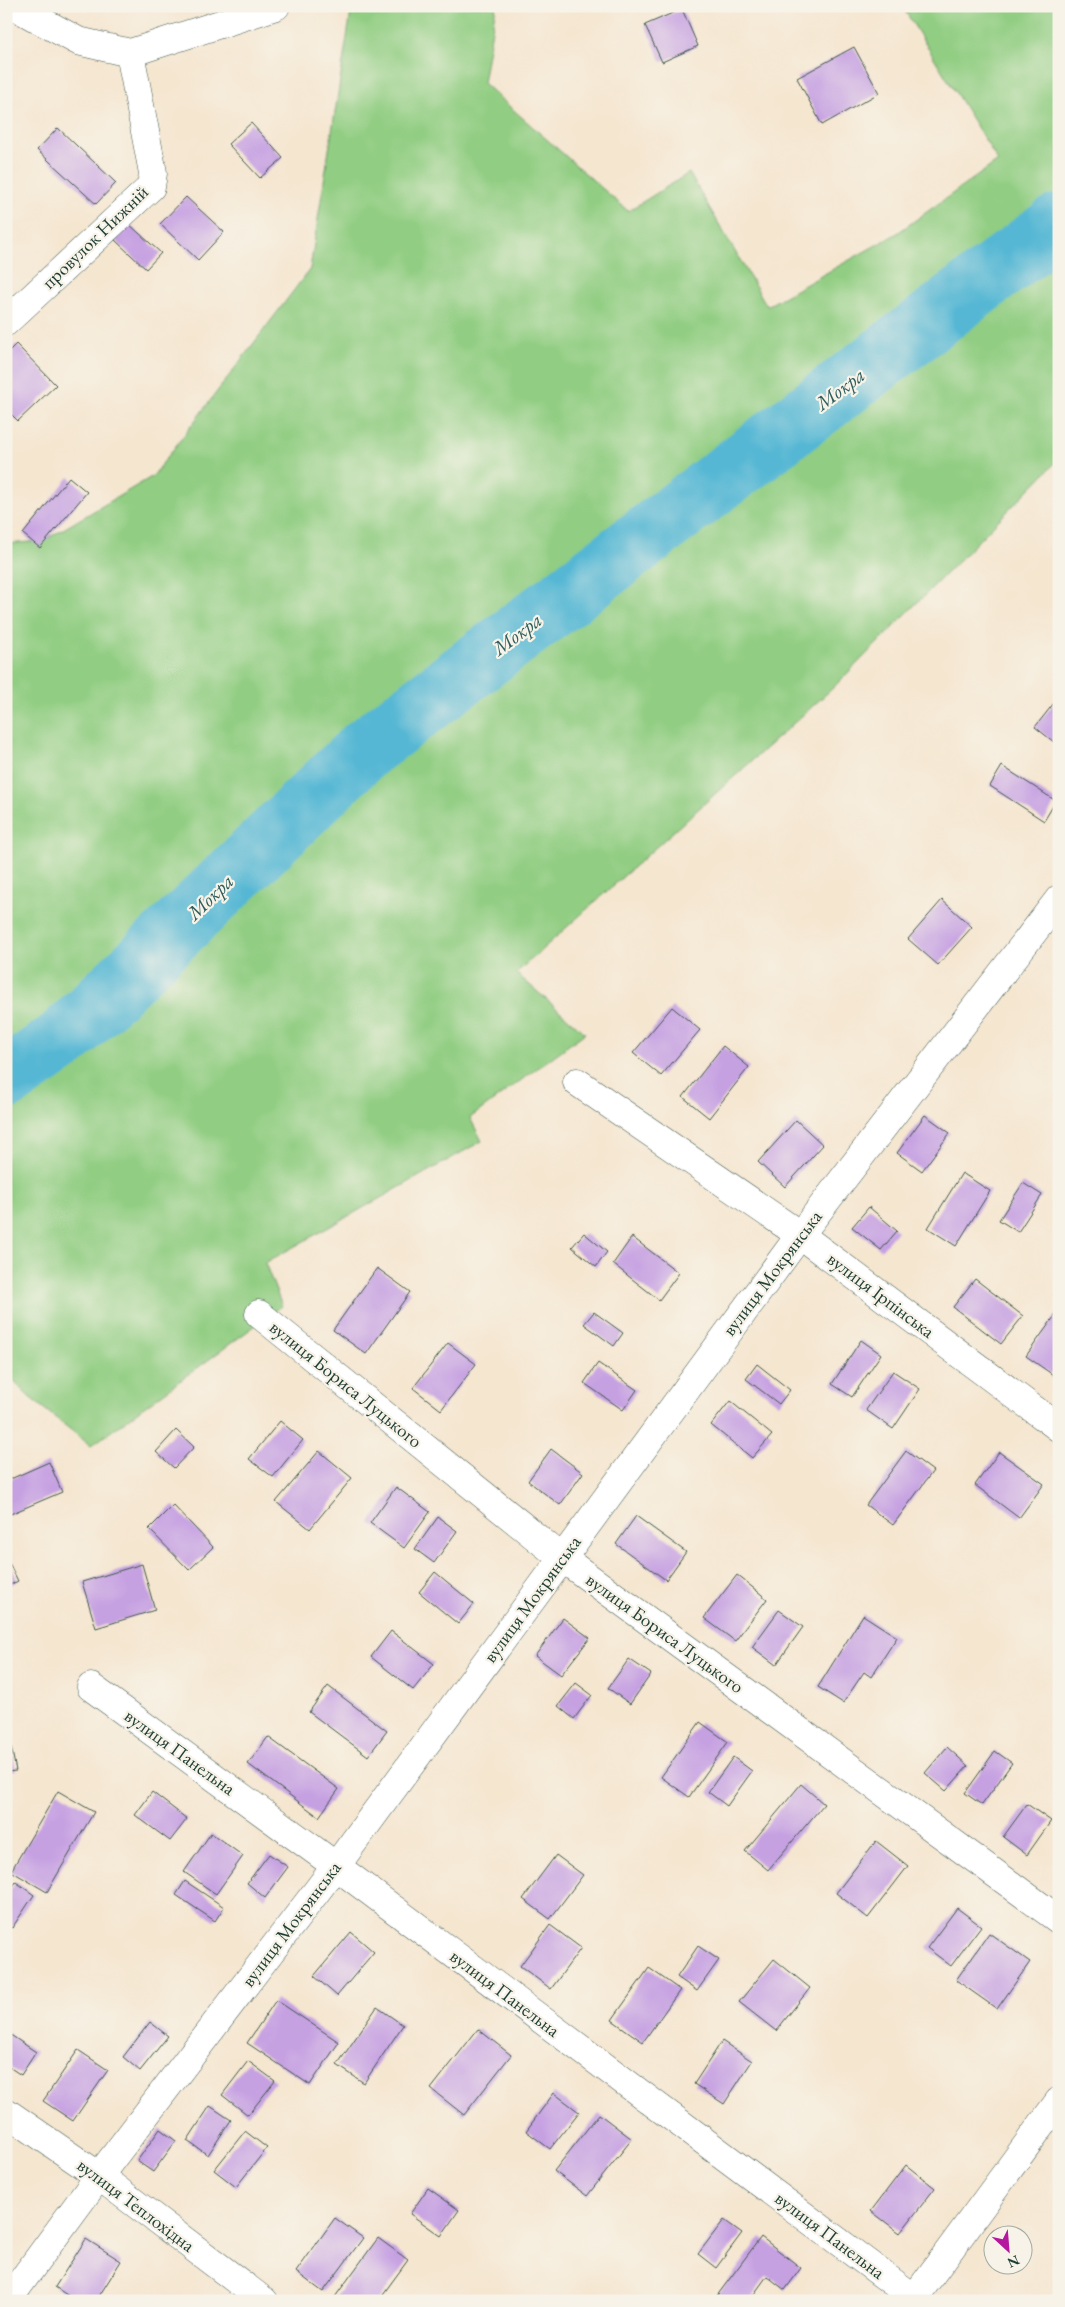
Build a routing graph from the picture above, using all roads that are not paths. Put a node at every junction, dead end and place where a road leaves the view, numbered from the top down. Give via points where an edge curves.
1 (14, 6) edge
2 (276, 6) edge
3 (130, 53) junction
4 (6, 322) edge
5 (1056, 910) edge
6 (576, 1082) dead end
7 (800, 1234) junction
8 (259, 1314) dead end
9 (1059, 1428) edge
10 (562, 1558) junction
11 (90, 1687) dead end
12 (336, 1866) junction
13 (1059, 1920) edge
14 (1059, 2101) edge
15 (6, 2112) edge
16 (99, 2176) junction
17 (915, 2300) edge
18 (7, 2301) edge
19 (264, 2301) edge

1 - 3 street via 78,41
2 - 3 street
3 - 4 street, провулок Нижній via 153,173 150,187
5 - 7 street, вулиця Мокрянська
6 - 7 street, вулиця Ірпінська
7 - 9 street, вулиця Ірпінська
7 - 10 street, вулиця Мокрянська
8 - 10 street, вулиця Бориса Луцького
10 - 12 street, вулиця Мокрянська
10 - 13 street, вулиця Бориса Луцького
11 - 12 street, вулиця Панельна
12 - 16 street, вулиця Мокрянська
12 - 17 street, вулиця Панельна
14 - 17 street
15 - 16 street, вулиця Теплохідна
16 - 18 street, вулиця Мокрянська
16 - 19 street, вулиця Теплохідна

